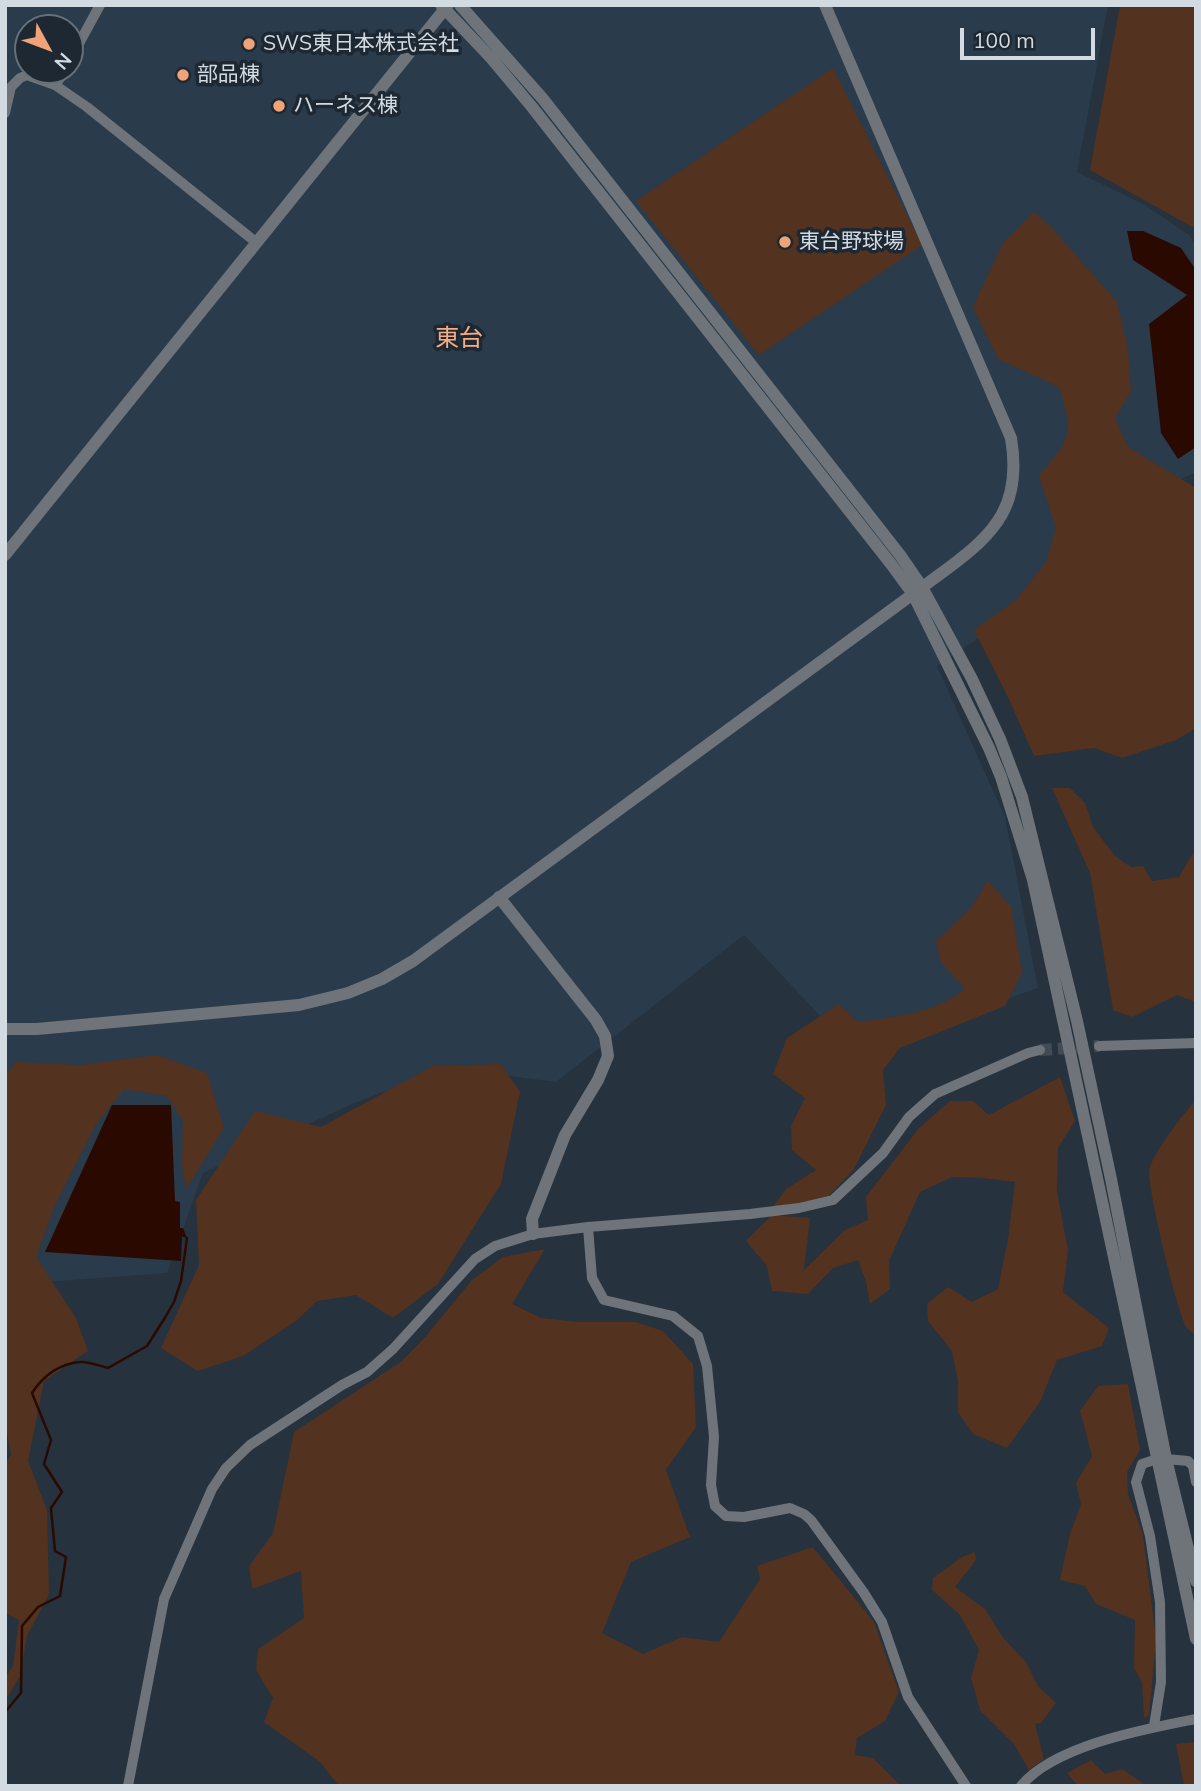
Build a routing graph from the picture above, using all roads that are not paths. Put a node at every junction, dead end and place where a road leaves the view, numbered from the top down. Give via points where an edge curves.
1 (100, 5) edge
2 (460, 5) edge
3 (825, 5) edge
4 (445, 6) edge
5 (84, 34) edge
6 (55, 85) joint
7 (5, 113) edge
8 (257, 243) junction
9 (5, 555) edge
10 (918, 590) junction
11 (499, 897) junction
12 (5, 1029) edge
13 (1196, 1043) edge
14 (1099, 1046) tunnel mouth
15 (1040, 1050) tunnel mouth
16 (588, 1227) junction
17 (533, 1234) junction
18 (1161, 1459) junction
19 (1196, 1482) edge
20 (1196, 1581) edge
21 (1195, 1638) edge
22 (1196, 1719) edge
23 (1154, 1726) junction
24 (128, 1786) edge
25 (966, 1786) edge
26 (1021, 1786) edge

1 - 5 street
2 - 10 street via 543,99 859,502
3 - 10 street via 1011,438 1014,474 998,521 976,547
4 - 8 street
4 - 10 street via 532,107
6 - 7 street via 27,75 20,78 11,87
6 - 8 street
8 - 9 street
10 - 11 street
10 - 18 street via 972,679 1022,797 1111,1179
11 - 12 street via 413,961 382,979 323,1000 221,1013
11 - 17 street via 596,1020 608,1056 565,1135 533,1219
13 - 14 street
15 - 16 street via 935,1094 909,1117 883,1153 832,1200 750,1214
16 - 17 street
16 - 25 street via 592,1278 604,1300 673,1316 698,1336 709,1378 715,1506 726,1516 744,1517 790,1508 811,1520 883,1622 908,1697
17 - 24 street via 495,1246 475,1259 367,1372 272,1429 226,1468 212,1489 164,1599
18 - 19 street via 1188,1461 1194,1466
18 - 20 street
18 - 21 street
18 - 23 street via 1142,1464 1136,1482 1160,1602 1161,1682
22 - 23 street
23 - 26 street via 1067,1755

